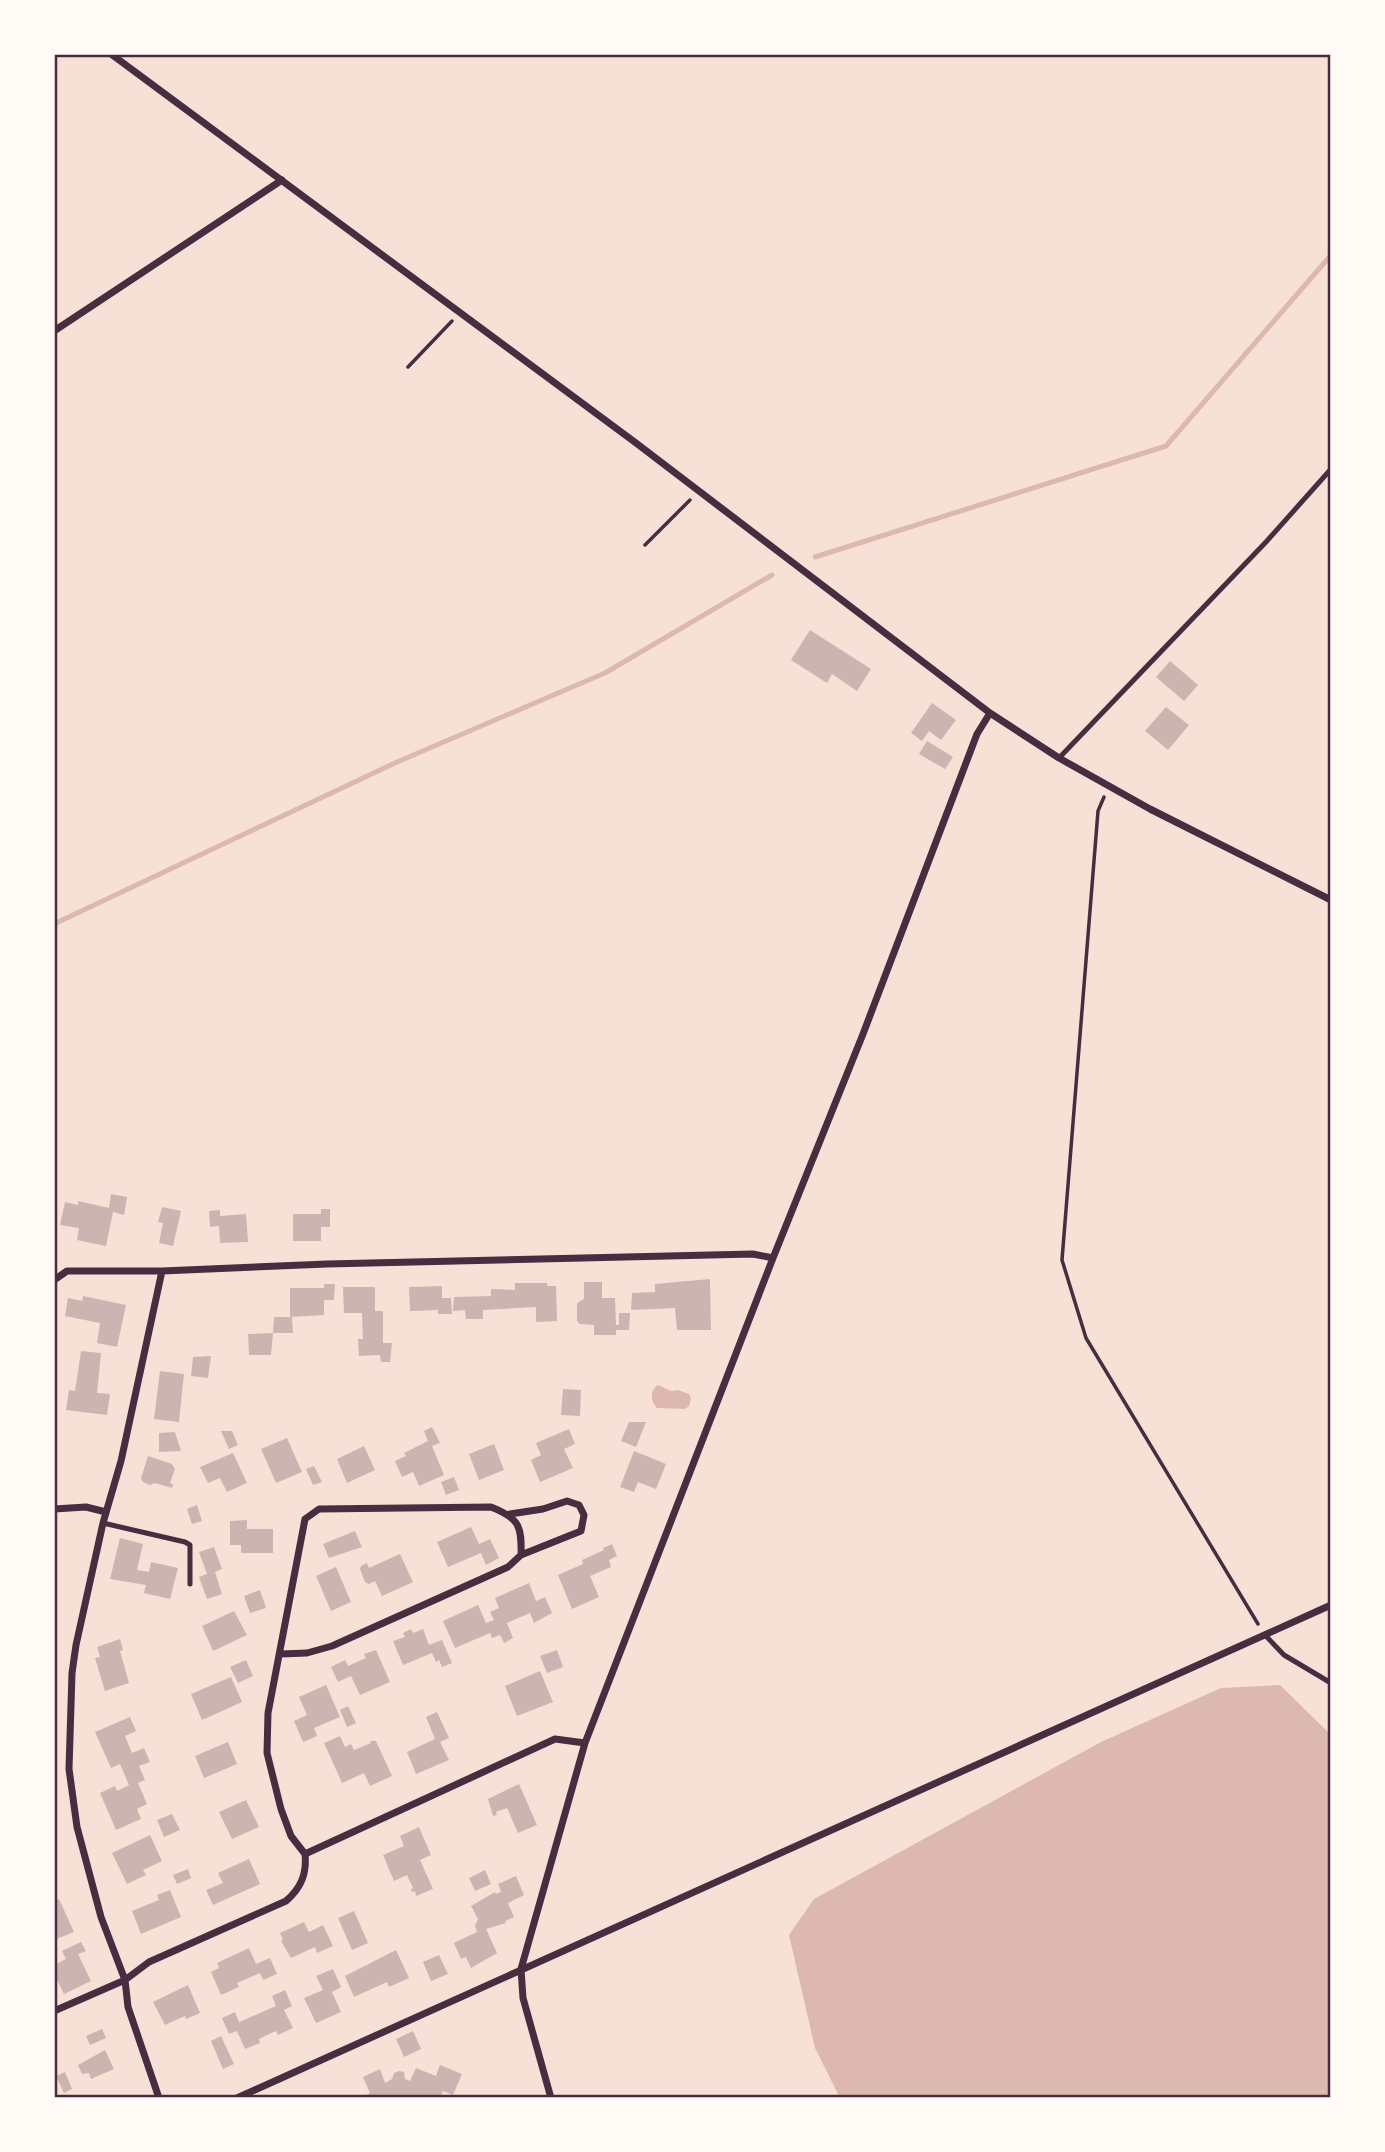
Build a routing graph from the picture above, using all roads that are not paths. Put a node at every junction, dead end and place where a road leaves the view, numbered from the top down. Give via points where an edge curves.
1 (111, 54) edge
2 (282, 180) junction
3 (54, 331) edge
4 (1331, 469) edge
5 (990, 713) junction
6 (1059, 758) junction
7 (1331, 900) edge
8 (773, 1258) junction
9 (163, 1271) junction
10 (54, 1280) edge
11 (54, 1509) edge
12 (106, 1512) junction
13 (510, 1514) junction
14 (103, 1523) junction
15 (521, 1555) junction
16 (190, 1584) dead end
17 (1331, 1605) edge
18 (1265, 1635) junction
19 (281, 1654) junction
20 (1331, 1683) edge
21 (585, 1743) junction
22 (305, 1854) junction
23 (521, 1969) junction
24 (125, 1980) junction
25 (54, 2011) edge
26 (159, 2098) edge
27 (237, 2098) edge
28 (551, 2098) edge

1 - 2 street
2 - 3 street
2 - 5 street
4 - 6 lane
5 - 6 street
5 - 8 street via 977,734
6 - 7 street
8 - 9 street via 753,1254
8 - 21 street
9 - 10 street via 67,1271
9 - 12 street
11 - 12 street via 86,1507
12 - 14 street
13 - 15 street via 522,1533
13 - 15 street via 567,1501 579,1505 584,1515 581,1531
13 - 19 street via 491,1507 319,1509 305,1519
14 - 16 lane via 190,1545
14 - 24 street via 72,1673 69,1769 80,1840 101,1917
15 - 19 street via 508,1567 331,1646
17 - 18 street
18 - 20 lane via 1284,1655
18 - 23 street
19 - 22 street via 268,1713 267,1753 291,1836
21 - 22 street via 555,1739
21 - 23 street
22 - 24 street via 304,1877 286,1901 149,1962
23 - 27 street
23 - 28 street via 523,1998
24 - 25 street
24 - 26 street via 128,2007

